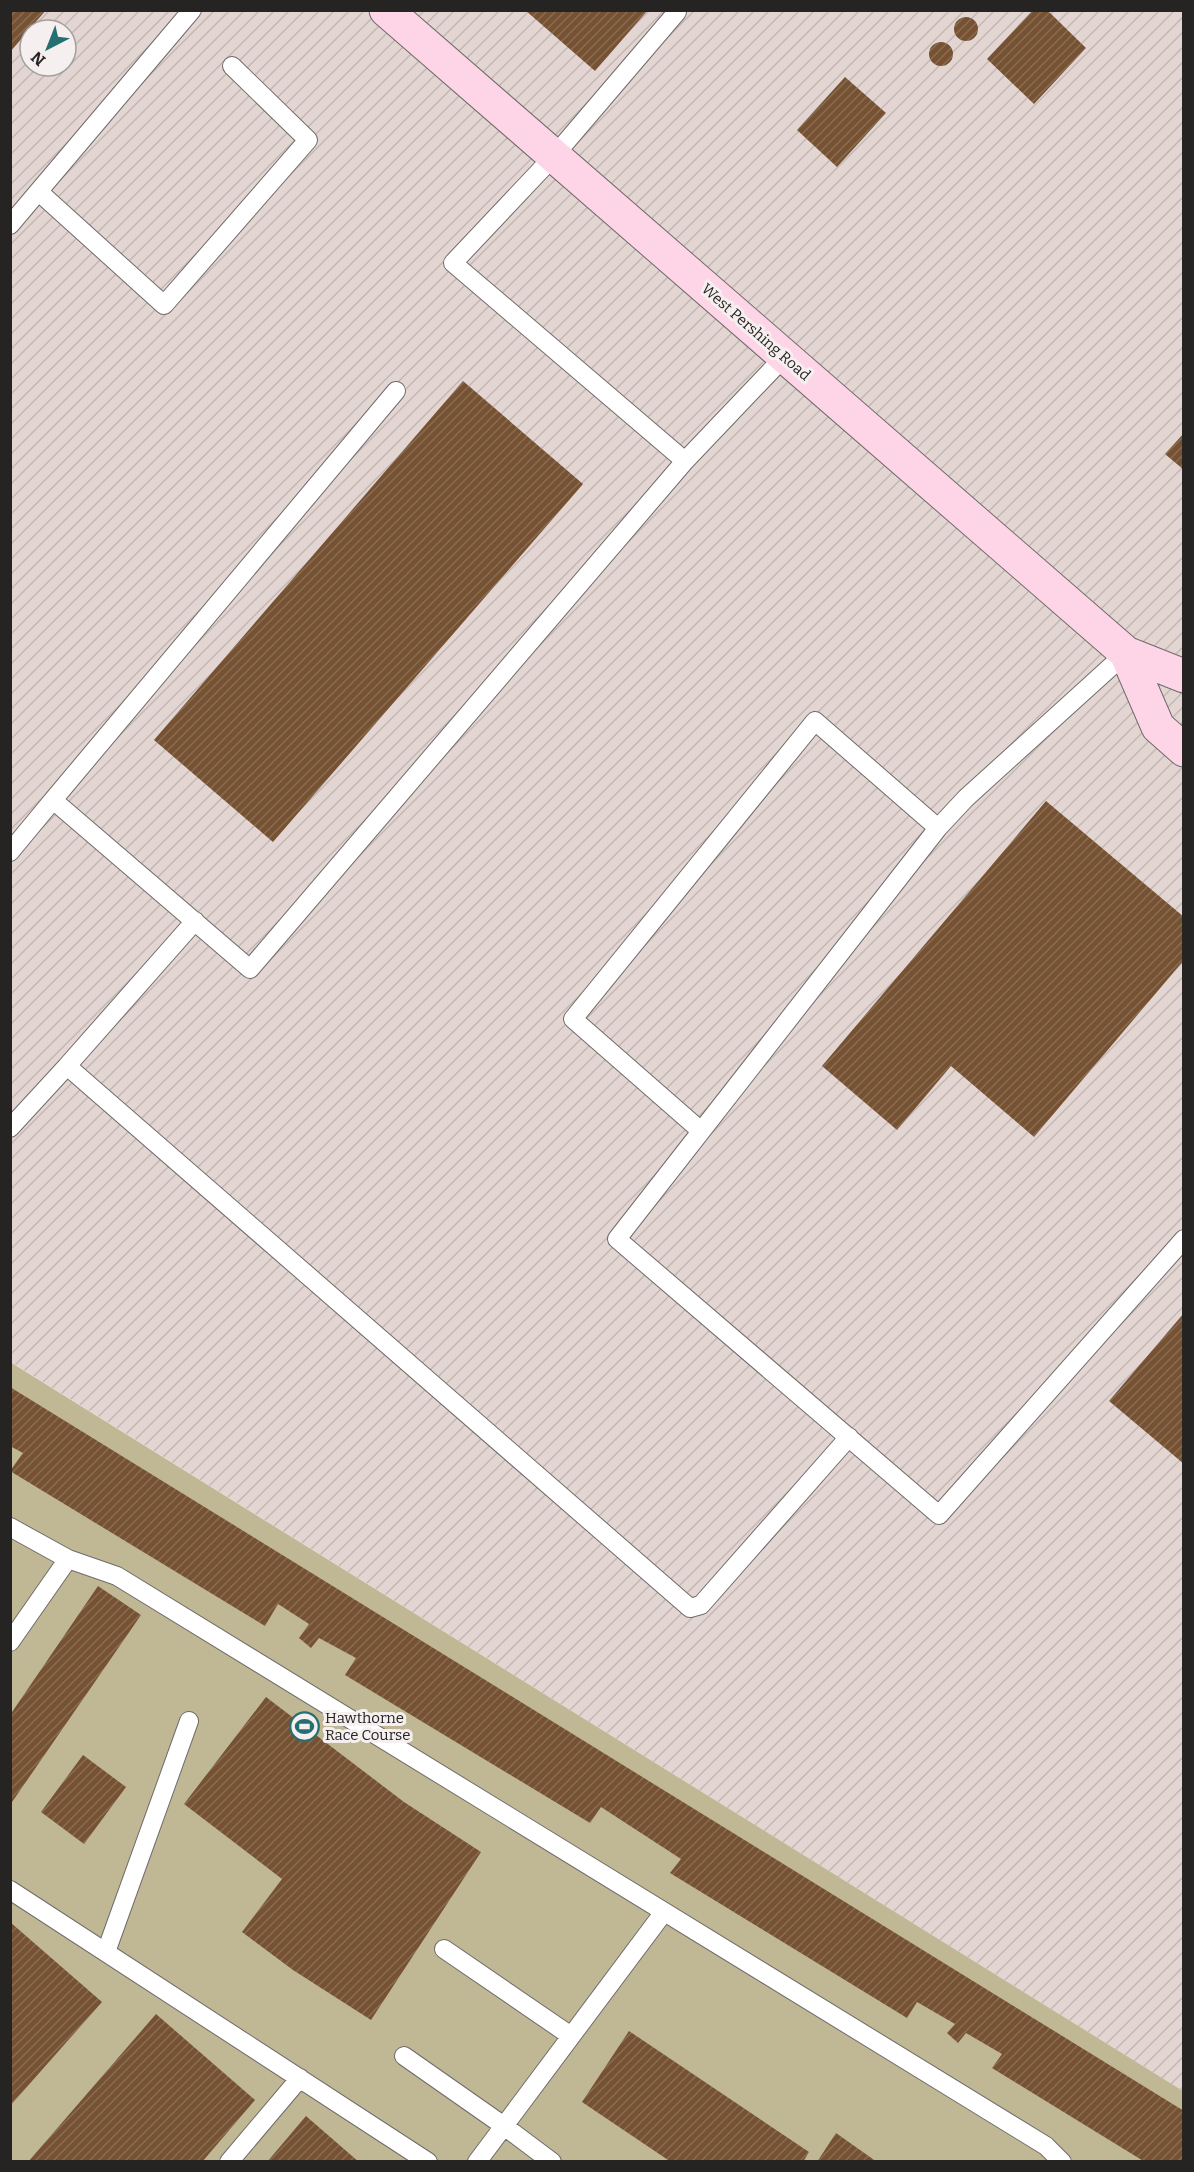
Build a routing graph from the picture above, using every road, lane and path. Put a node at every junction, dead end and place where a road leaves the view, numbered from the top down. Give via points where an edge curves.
1 (386, 10) edge
2 (189, 11) edge
3 (676, 12) edge
4 (232, 66) dead end
5 (554, 156) junction
6 (39, 192) junction
7 (10, 225) edge
8 (785, 357) junction
9 (396, 391) dead end
10 (685, 461) junction
11 (1126, 653) junction
12 (1184, 676) edge
13 (1184, 750) edge
14 (53, 800) junction
15 (938, 828) junction
16 (10, 852) edge
17 (195, 921) junction
18 (67, 1066) junction
19 (10, 1128) edge
20 (701, 1131) junction
21 (1184, 1239) edge
22 (849, 1437) junction
23 (10, 1527) edge
24 (68, 1558) junction
25 (10, 1642) edge
26 (189, 1721) dead end
27 (10, 1890) edge
28 (664, 1912) junction
29 (444, 1949) dead end
30 (106, 1952) junction
31 (571, 2036) junction
32 (404, 2056) dead end
33 (300, 2078) junction
34 (504, 2126) junction
35 (229, 2162) edge
36 (428, 2162) edge
37 (477, 2162) edge
38 (552, 2162) edge
39 (1062, 2162) edge

1 - 5 main road, West Pershing Road
2 - 6 lane
3 - 5 lane
4 - 6 lane via 308,140 164,304
5 - 8 main road, West Pershing Road
5 - 10 lane via 453,263
6 - 7 lane
8 - 10 lane
8 - 11 main road, West Pershing Road
9 - 14 lane
10 - 17 lane via 250,969
11 - 12 main road, West Pershing Road
11 - 13 main road, West Pershing Road via 1158,727
11 - 15 lane
14 - 16 lane
14 - 17 lane
15 - 20 lane
15 - 20 lane via 815,721 573,1019
17 - 18 lane
18 - 19 lane
18 - 22 lane via 690,1608 701,1605
20 - 22 lane via 616,1239
21 - 22 lane via 939,1515
23 - 24 lane
24 - 25 lane
24 - 28 lane via 117,1576
26 - 30 lane
27 - 30 lane
28 - 31 lane
28 - 39 lane via 1046,2145
29 - 31 lane
30 - 33 lane
31 - 34 lane
32 - 34 lane
33 - 35 lane
33 - 36 lane
34 - 37 lane
34 - 38 lane

